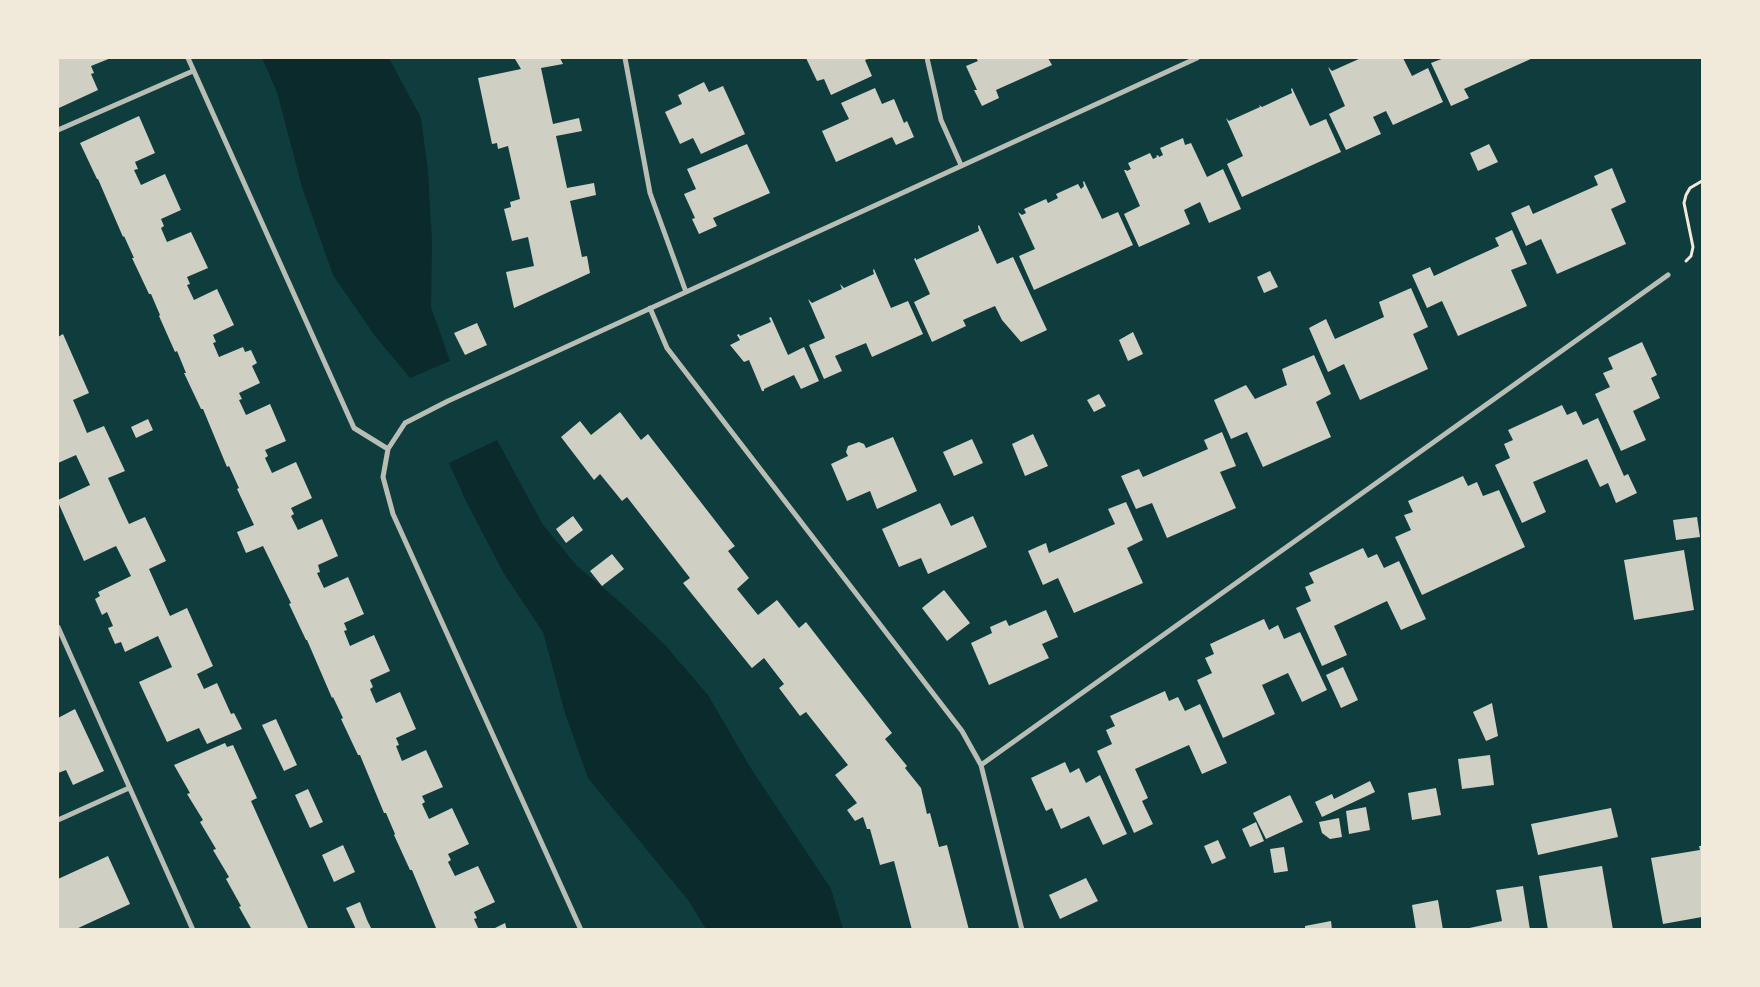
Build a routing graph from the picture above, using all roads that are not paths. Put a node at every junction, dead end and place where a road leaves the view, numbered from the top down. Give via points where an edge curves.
1 (188, 58) edge
2 (625, 58) edge
3 (927, 58) edge
4 (1197, 58) edge
5 (194, 70) junction
6 (58, 130) edge
7 (961, 165) junction
8 (1668, 276) road end
9 (686, 292) junction
10 (650, 308) junction
11 (388, 448) junction
12 (58, 627) edge
13 (981, 765) junction
14 (129, 788) junction
15 (58, 820) edge
16 (193, 930) edge
17 (581, 930) edge
18 (1022, 930) edge

1 - 5 street
2 - 9 street via 650,193
3 - 7 street via 941,120
4 - 7 street
5 - 6 street
5 - 11 street via 354,428
7 - 9 street
8 - 13 street
9 - 10 street
10 - 11 street via 448,400 405,423
10 - 13 street via 667,348 962,731
11 - 17 street via 383,477 392,514
12 - 14 street
13 - 18 street
14 - 15 street
14 - 16 street

